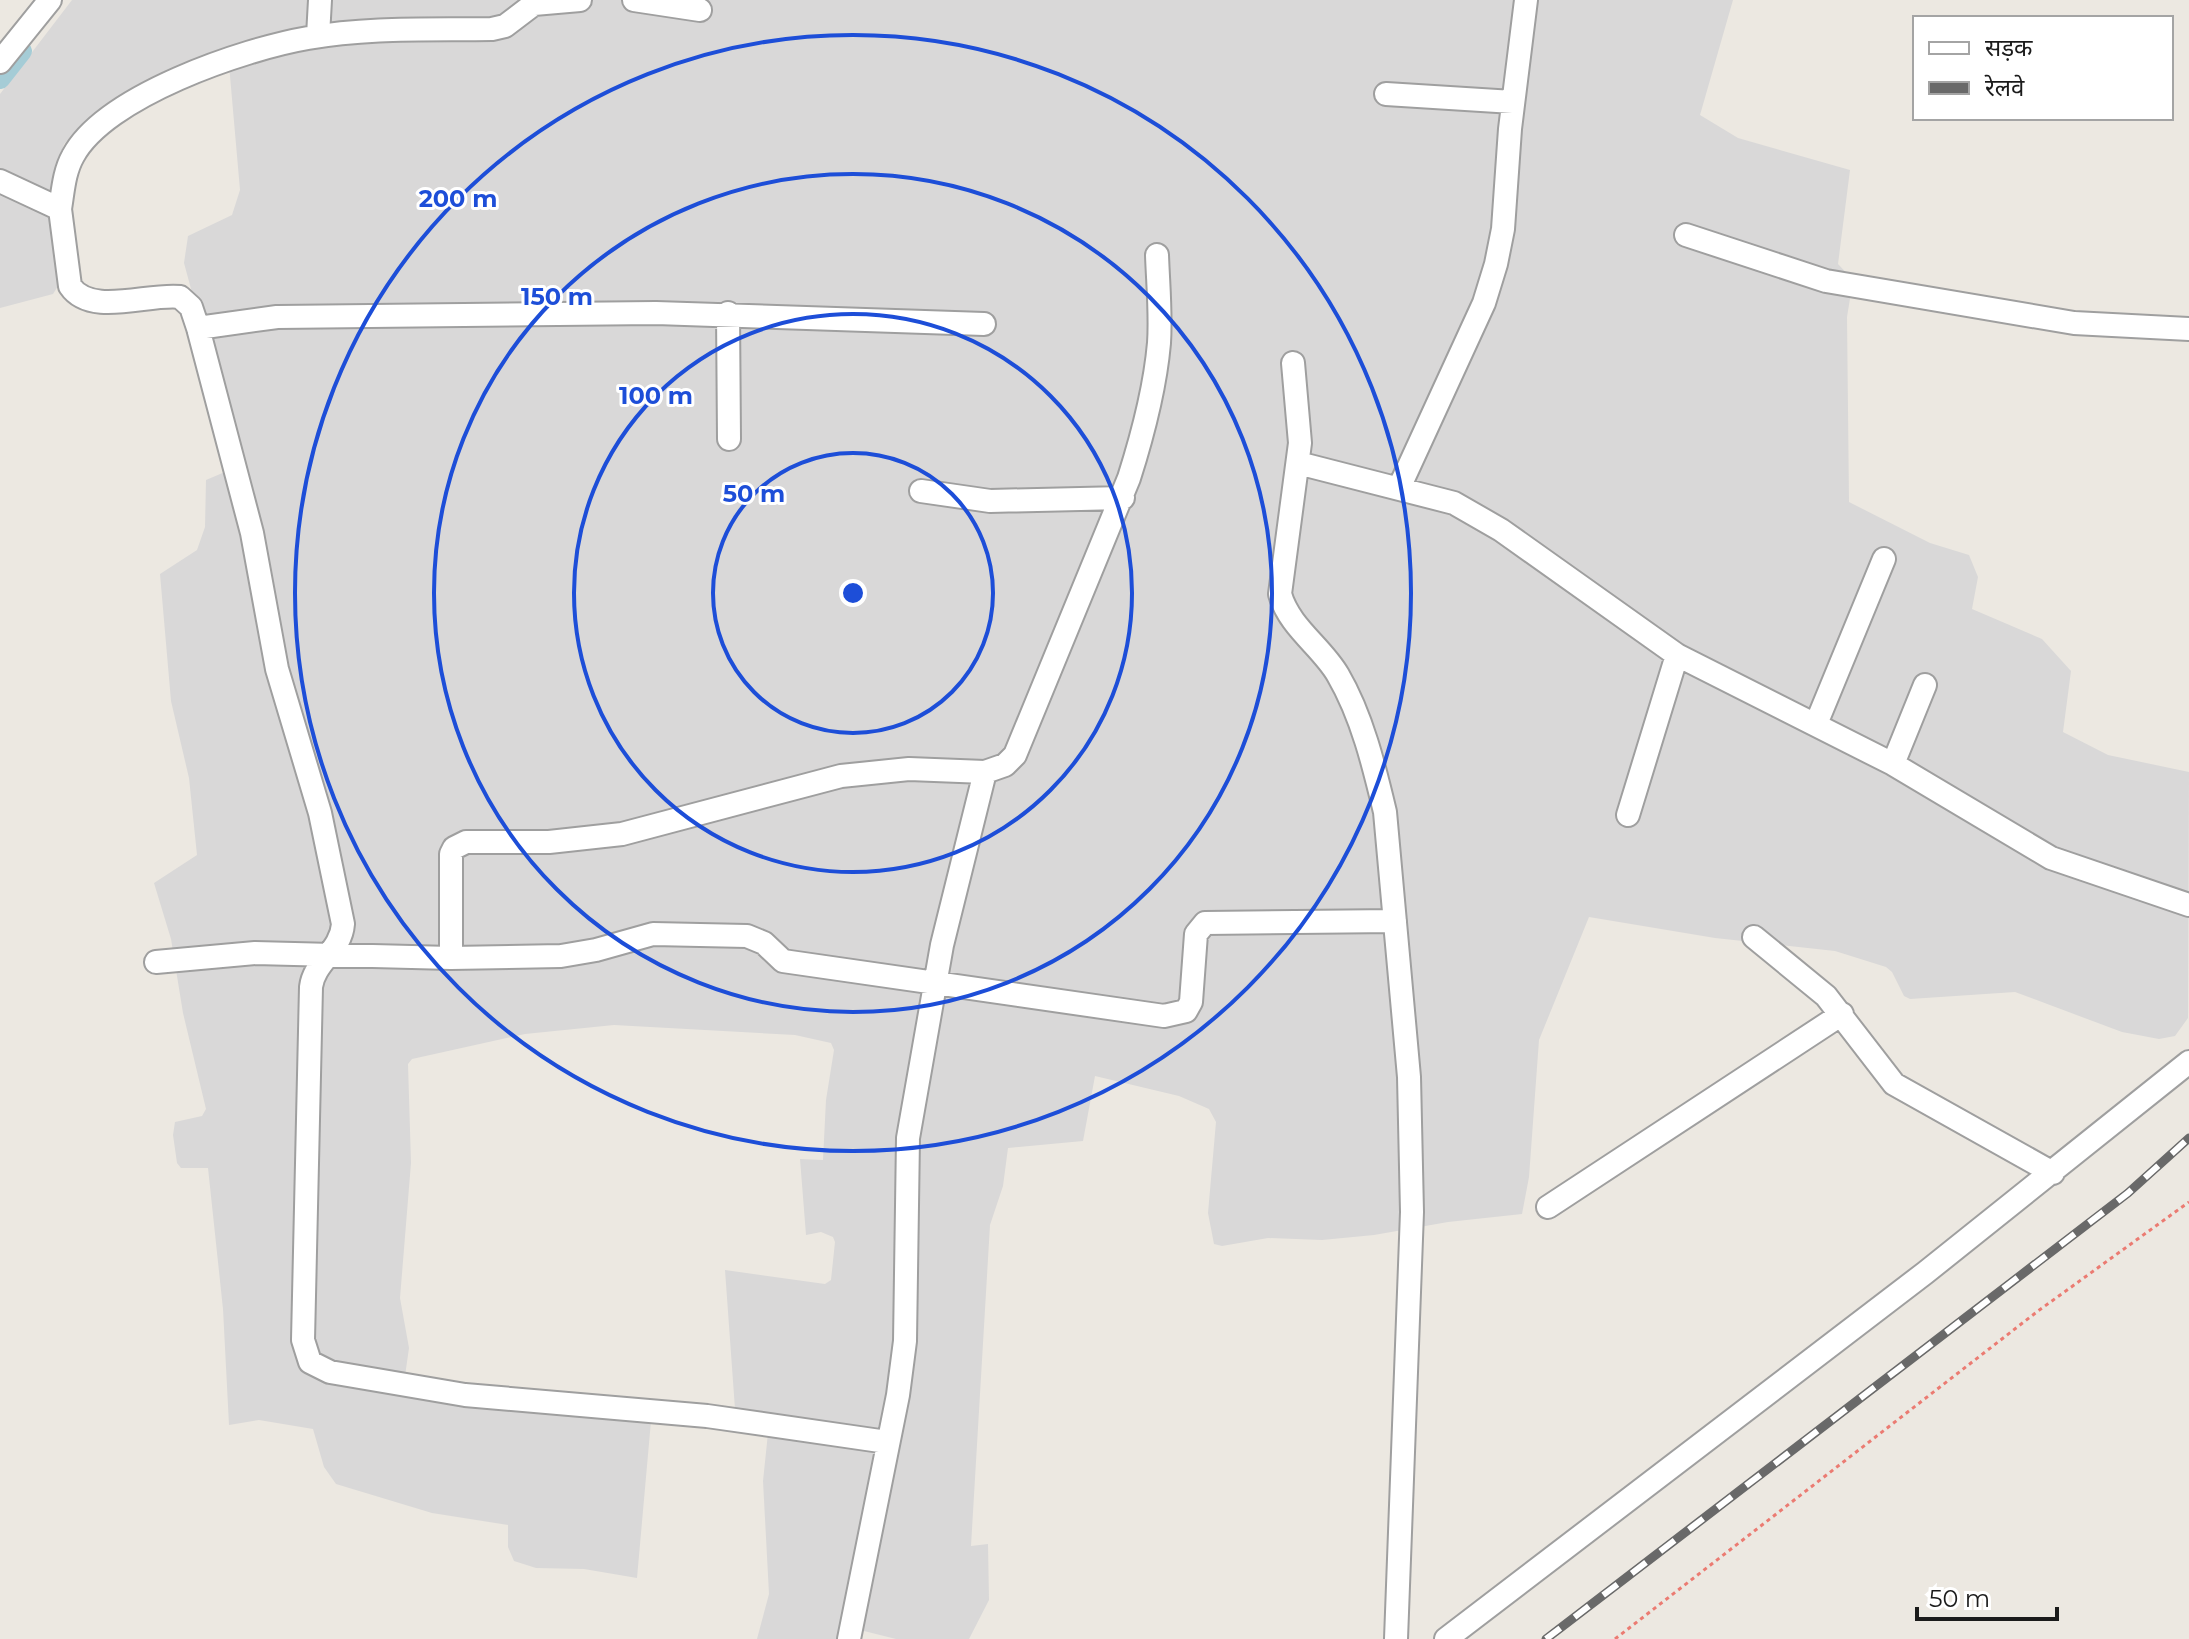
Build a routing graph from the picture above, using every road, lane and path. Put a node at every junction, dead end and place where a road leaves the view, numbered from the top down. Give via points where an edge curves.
1 (50, 0) edge
2 (320, 0) edge
3 (580, 0) edge
4 (634, 0) edge
5 (1526, 0) edge
6 (700, 10) dead end
7 (318, 36) junction
8 (0, 62) edge
9 (1386, 94) dead end
10 (1513, 102) junction
11 (0, 181) edge
12 (60, 209) junction
13 (1686, 235) dead end
14 (1157, 255) dead end
15 (728, 313) junction
16 (984, 324) dead end
17 (198, 328) junction
18 (2189, 329) edge
19 (1293, 363) dead end
20 (729, 439) dead end
21 (1298, 463) junction
22 (1399, 488) junction
23 (921, 491) dead end
24 (1123, 498) junction
25 (1884, 559) dead end
26 (1677, 655) junction
27 (1925, 685) dead end
28 (1816, 724) junction
29 (1893, 764) junction
30 (985, 772) junction
31 (1628, 815) dead end
32 (2189, 905) edge
33 (1395, 921) junction
34 (1754, 937) dead end
35 (331, 955) junction
36 (451, 958) junction
37 (156, 962) dead end
38 (934, 986) junction
39 (1842, 1014) junction
40 (2189, 1062) edge
41 (2053, 1173) junction
42 (2189, 1202) edge
43 (1548, 1207) dead end
44 (887, 1442) junction
45 (849, 1639) edge
46 (1396, 1639) edge
47 (1446, 1639) edge
48 (1615, 1639) edge

1 - 8 street
2 - 7 street
3 - 7 street via 534,4 505,26 492,29
4 - 6 street
5 - 10 street
7 - 12 street via 197,73 104,119 73,155
9 - 10 street
10 - 22 street via 1496,264 1474,326
11 - 12 street
12 - 17 street via 75,294 93,302 180,297 191,307
13 - 18 street via 1826,281 2060,322
14 - 24 street via 1159,341 1153,391
15 - 16 street
15 - 17 street via 277,317
15 - 20 street
17 - 35 street via 252,533 277,669 320,813 343,924
19 - 21 street
21 - 22 street
21 - 33 street via 1280,594 1287,613 1336,671 1356,713 1385,812
22 - 26 street via 1473,513
23 - 24 street via 990,501
24 - 30 street via 1015,755
25 - 28 street
26 - 28 street
26 - 31 street
27 - 29 street
28 - 29 street
29 - 32 street via 2051,858
30 - 36 street via 909,769 841,776 622,834 549,842 466,842 451,854
30 - 38 street
33 - 38 street via 1205,923 1196,934 1191,1002 1177,1015
33 - 46 street via 1409,1077 1412,1271
34 - 39 street
35 - 36 street
35 - 37 street via 255,953
35 - 44 street via 316,971 311,987 303,1340 310,1362 330,1372 465,1395 707,1416
36 - 38 street via 582,953 653,934 747,936 783,961
38 - 44 street via 907,1149 905,1341
39 - 41 street via 1894,1084
39 - 43 street
40 - 41 street
41 - 47 street
42 - 48 path via 2038,1311
44 - 45 street

